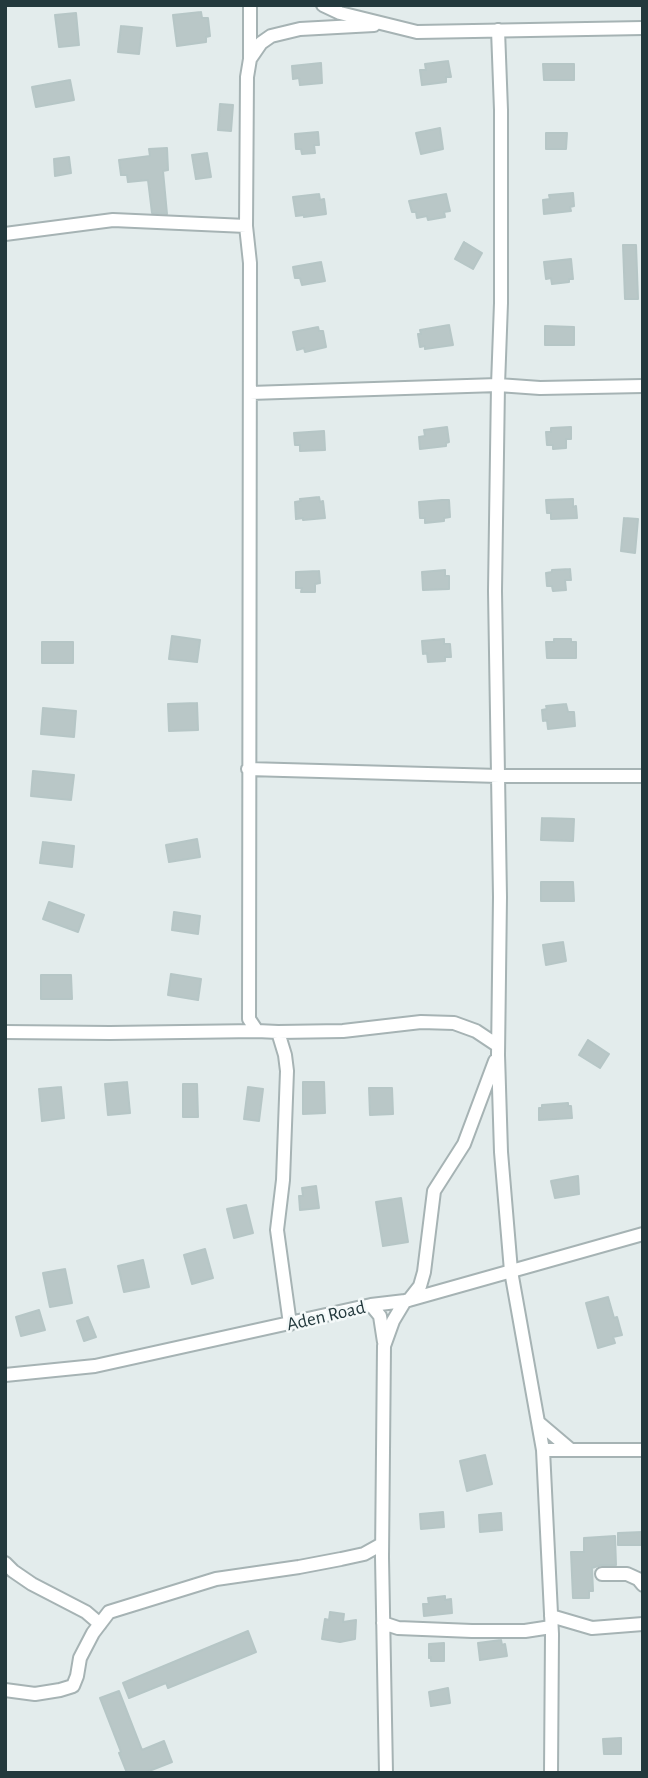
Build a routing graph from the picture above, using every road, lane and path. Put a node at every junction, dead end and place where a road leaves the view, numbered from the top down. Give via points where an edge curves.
1 (250, 5) edge
2 (323, 5) edge
3 (387, 24) junction
4 (643, 28) edge
5 (498, 30) junction
6 (250, 60) junction
7 (246, 226) junction
8 (5, 234) edge
9 (498, 385) junction
10 (643, 386) edge
11 (250, 393) junction
12 (248, 769) junction
13 (499, 776) junction
14 (643, 776) edge
15 (5, 1031) edge
16 (257, 1031) junction
17 (278, 1032) junction
18 (498, 1050) junction
19 (643, 1234) edge
20 (511, 1271) junction
21 (407, 1300) junction
22 (371, 1305) junction
23 (290, 1324) junction
24 (384, 1346) junction
25 (5, 1375) edge
26 (538, 1422) junction
27 (542, 1450) junction
28 (571, 1450) junction
29 (643, 1450) edge
30 (382, 1544) junction
31 (5, 1563) edge
32 (603, 1574) dead end
33 (643, 1586) edge
34 (551, 1621) junction
35 (640, 1621) edge
36 (383, 1623) junction
37 (100, 1624) junction
38 (5, 1690) edge
39 (386, 1773) edge
40 (551, 1773) edge

1 - 6 street
2 - 3 street
3 - 5 street via 417,32
3 - 6 street via 285,32 261,43
4 - 5 street
5 - 9 street
6 - 7 street
7 - 8 street via 113,220
7 - 11 street
9 - 10 street
9 - 11 street
9 - 13 street via 495,591
11 - 12 street
12 - 13 street
12 - 16 street via 249,1019
13 - 14 street
13 - 18 street
15 - 16 street
16 - 17 street
17 - 18 street via 454,1023 476,1031
17 - 23 street via 287,1071 277,1230
18 - 20 street
18 - 21 street via 464,1144 434,1191 422,1279
19 - 20 street, Aden Road
20 - 21 street, Aden Road
20 - 26 street
21 - 22 street, Aden Road
21 - 24 street
22 - 23 street, Aden Road
22 - 24 street via 382,1322
23 - 25 street, Aden Road via 95,1366
24 - 30 street
26 - 27 street
26 - 28 street
27 - 28 street
27 - 34 street
28 - 29 street
30 - 36 street
30 - 37 street via 341,1559 216,1579 108,1612
31 - 37 street
32 - 33 street via 627,1574
34 - 35 street via 592,1628
34 - 36 street via 525,1631 398,1628
34 - 40 street
36 - 39 street
37 - 38 street via 80,1658 73,1686 36,1694

